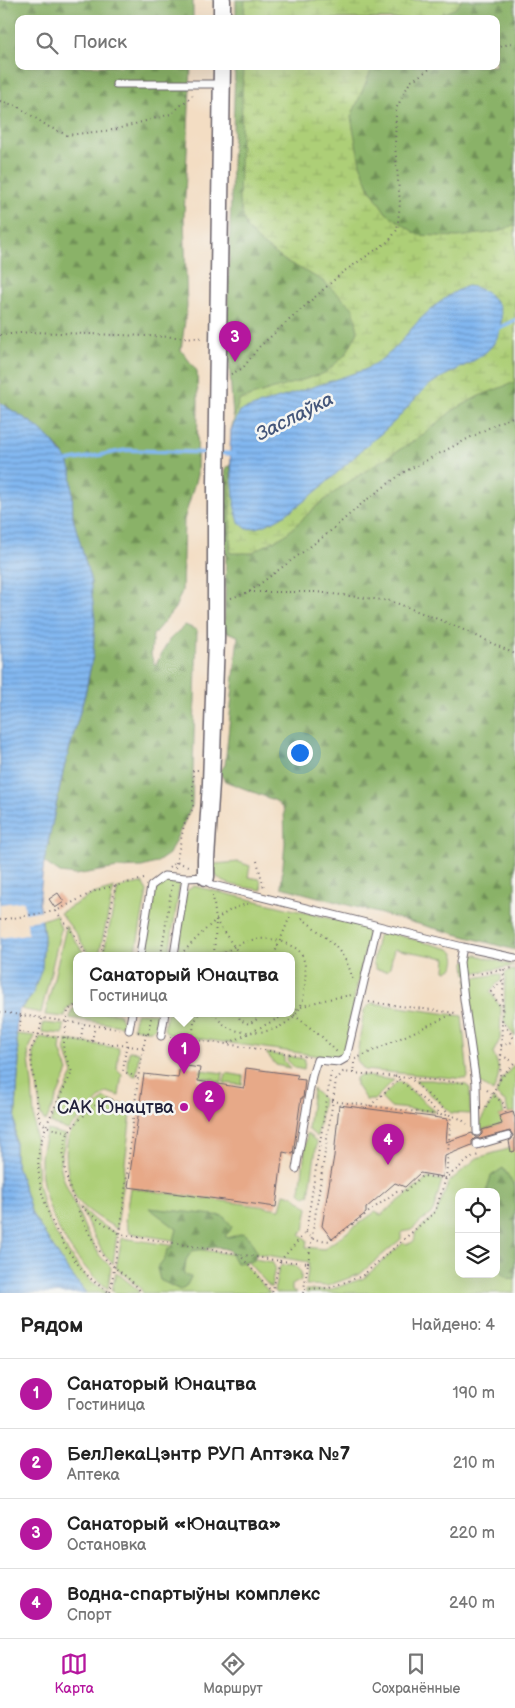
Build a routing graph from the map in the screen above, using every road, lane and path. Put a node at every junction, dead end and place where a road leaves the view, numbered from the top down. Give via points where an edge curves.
1 (222, 0) edge
2 (222, 15) edge
3 (515, 42) edge
4 (500, 47) edge
5 (222, 70) edge
6 (428, 70) edge
7 (199, 83) junction
8 (116, 84) dead end
9 (221, 84) junction
10 (0, 101) edge
11 (0, 335) edge
12 (218, 338) junction
13 (217, 380) junction
14 (515, 416) edge
15 (249, 592) junction
16 (215, 604) junction
17 (515, 654) edge
18 (212, 770) junction
19 (257, 861) dead end
20 (176, 862) junction
21 (188, 866) dead end
22 (164, 871) dead end
23 (173, 876) junction
24 (145, 878) dead end
25 (186, 878) junction
26 (210, 881) junction
27 (116, 885) junction
28 (266, 893) dead end
29 (253, 904) dead end
30 (293, 910) dead end
31 (56, 911) junction
32 (299, 915) dead end
33 (0, 920) edge
34 (216, 921) junction
35 (377, 926) junction
36 (281, 941) junction
37 (234, 946) junction
38 (463, 947) junction
39 (85, 952) edge
40 (102, 952) edge
41 (140, 952) edge
42 (161, 952) edge
43 (174, 952) edge
44 (183, 952) edge
45 (214, 952) edge
46 (226, 952) edge
47 (238, 952) edge
48 (276, 952) edge
49 (515, 958) edge
50 (515, 967) edge
51 (504, 969) junction
52 (464, 976) dead end
53 (504, 980) junction
54 (358, 996) junction
55 (73, 1007) edge
56 (300, 1007) junction
57 (502, 1009) junction
58 (295, 1010) edge
59 (295, 1013) edge
60 (457, 1013) junction
61 (461, 1013) dead end
62 (295, 1015) edge
63 (21, 1016) dead end
64 (131, 1017) edge
65 (151, 1017) edge
66 (164, 1017) edge
67 (197, 1017) edge
68 (217, 1017) edge
69 (239, 1017) edge
70 (257, 1017) edge
71 (280, 1017) edge
72 (292, 1017) edge
73 (42, 1018) dead end
74 (502, 1020) junction
75 (83, 1024) dead end
76 (95, 1026) dead end
77 (129, 1030) joint
78 (250, 1032) junction
79 (39, 1034) junction
80 (161, 1036) dead end
81 (64, 1038) junction
82 (81, 1040) junction
83 (192, 1040) dead end
84 (515, 1040) edge
85 (92, 1042) junction
86 (227, 1044) dead end
87 (126, 1046) junction
88 (501, 1046) junction
89 (144, 1048) junction
90 (356, 1050) dead end
91 (501, 1055) junction
92 (346, 1058) junction
93 (355, 1059) junction
94 (515, 1062) edge
95 (343, 1072) junction
96 (353, 1073) junction
97 (395, 1076) junction
98 (410, 1077) junction
99 (138, 1078) junction
100 (500, 1078) junction
101 (399, 1079) junction
102 (476, 1084) junction
103 (493, 1096) junction
104 (332, 1101) junction
105 (136, 1104) junction
106 (370, 1106) junction
107 (506, 1114) dead end
108 (441, 1115) junction
109 (450, 1115) junction
110 (477, 1122) junction
111 (47, 1126) junction
112 (68, 1132) junction
113 (477, 1132) dead end
114 (508, 1136) dead end
115 (477, 1143) dead end
116 (481, 1155) dead end
117 (296, 1169) dead end
118 (446, 1178) junction
119 (74, 1200) junction
120 (306, 1232) junction
121 (120, 1234) junction
122 (312, 1239) junction
123 (239, 1254) junction
124 (280, 1261) junction
125 (308, 1263) junction
126 (114, 1268) junction
127 (304, 1289) junction
128 (111, 1293) edge
129 (141, 1293) edge
130 (273, 1293) edge
131 (303, 1293) edge

1 - 2 street
3 - 4 path
5 - 9 street
6 - 13 path via 410,82 396,108 395,145 400,203 397,230 389,242 343,272 260,347 243,368
7 - 8 lane
7 - 9 lane
7 - 10 path via 187,101 170,114 113,130 67,135 17,106
9 - 12 street
11 - 12 path via 31,332
12 - 13 street
13 - 16 street
14 - 15 path via 404,472
15 - 16 path
15 - 17 path via 316,592 391,601
16 - 18 street
18 - 20 path via 193,770 193,808 184,825
18 - 26 street via 206,859
19 - 28 path
20 - 21 path
20 - 22 path
20 - 23 path
23 - 25 lane
23 - 41 lane via 164,876 151,886
23 - 42 path
24 - 27 path
25 - 26 lane
25 - 43 lane
26 - 34 path
26 - 35 lane
27 - 31 path via 97,890
27 - 40 path
29 - 34 path via 231,910
30 - 36 path
31 - 33 path
31 - 39 path
32 - 54 path via 339,950 351,969
34 - 37 path
34 - 44 path
34 - 45 path
35 - 38 lane
35 - 54 lane
36 - 37 path via 259,938
36 - 48 path
36 - 56 path via 302,954 306,976
37 - 46 path
37 - 47 path
38 - 49 lane
38 - 102 lane via 460,962
50 - 51 path
51 - 52 path
51 - 53 path
53 - 57 path
53 - 57 path via 491,992
54 - 56 path via 334,998
54 - 60 path via 366,1004
54 - 92 lane
55 - 81 path via 68,1010
56 - 58 path
56 - 59 path
57 - 74 path
60 - 61 path
60 - 93 path
62 - 92 path
63 - 79 path via 19,1032
64 - 77 lane
65 - 89 path
66 - 80 lane
67 - 83 path
68 - 78 path via 227,1027
69 - 70 path via 249,1024
71 - 78 path
72 - 78 path via 287,1023 267,1032
73 - 79 path
74 - 84 path
74 - 88 path
75 - 82 path
76 - 85 path
77 - 87 path
78 - 86 path
79 - 81 path
79 - 111 path via 30,1052 38,1118
81 - 82 path
81 - 111 path via 63,1050 72,1072
82 - 85 path
84 - 88 path
85 - 87 path
87 - 89 path
87 - 99 path via 123,1071
88 - 91 path
89 - 99 path
90 - 93 path
91 - 94 path
91 - 100 path
92 - 117 lane via 339,1062 317,1060
93 - 96 path
94 - 100 path
95 - 96 path
95 - 104 path via 336,1080
95 - 120 path via 330,1072
96 - 97 path
97 - 98 path
97 - 101 path
98 - 102 path
98 - 109 path
99 - 105 path
100 - 103 path
101 - 106 path
101 - 108 path
102 - 103 path
102 - 110 lane
103 - 107 path via 504,1104
103 - 110 path
104 - 106 path
104 - 122 path
105 - 112 path via 104,1097
105 - 121 path
106 - 108 path
108 - 109 path
109 - 110 path via 472,1128
109 - 118 path
110 - 113 lane
111 - 112 path
111 - 128 path via 39,1160 40,1185 47,1209 54,1227 89,1278
112 - 119 path via 63,1149 65,1174
114 - 115 lane
116 - 118 path via 472,1157
118 - 122 path via 422,1176 404,1192 397,1191 330,1241
118 - 127 path via 434,1212 362,1276 329,1288
119 - 121 path
119 - 126 path via 91,1236
120 - 122 path
120 - 124 path
121 - 123 path
121 - 126 path
122 - 125 path
123 - 124 path
123 - 130 path
124 - 125 path
124 - 130 path
125 - 127 path
126 - 128 path
126 - 129 path
127 - 131 path

